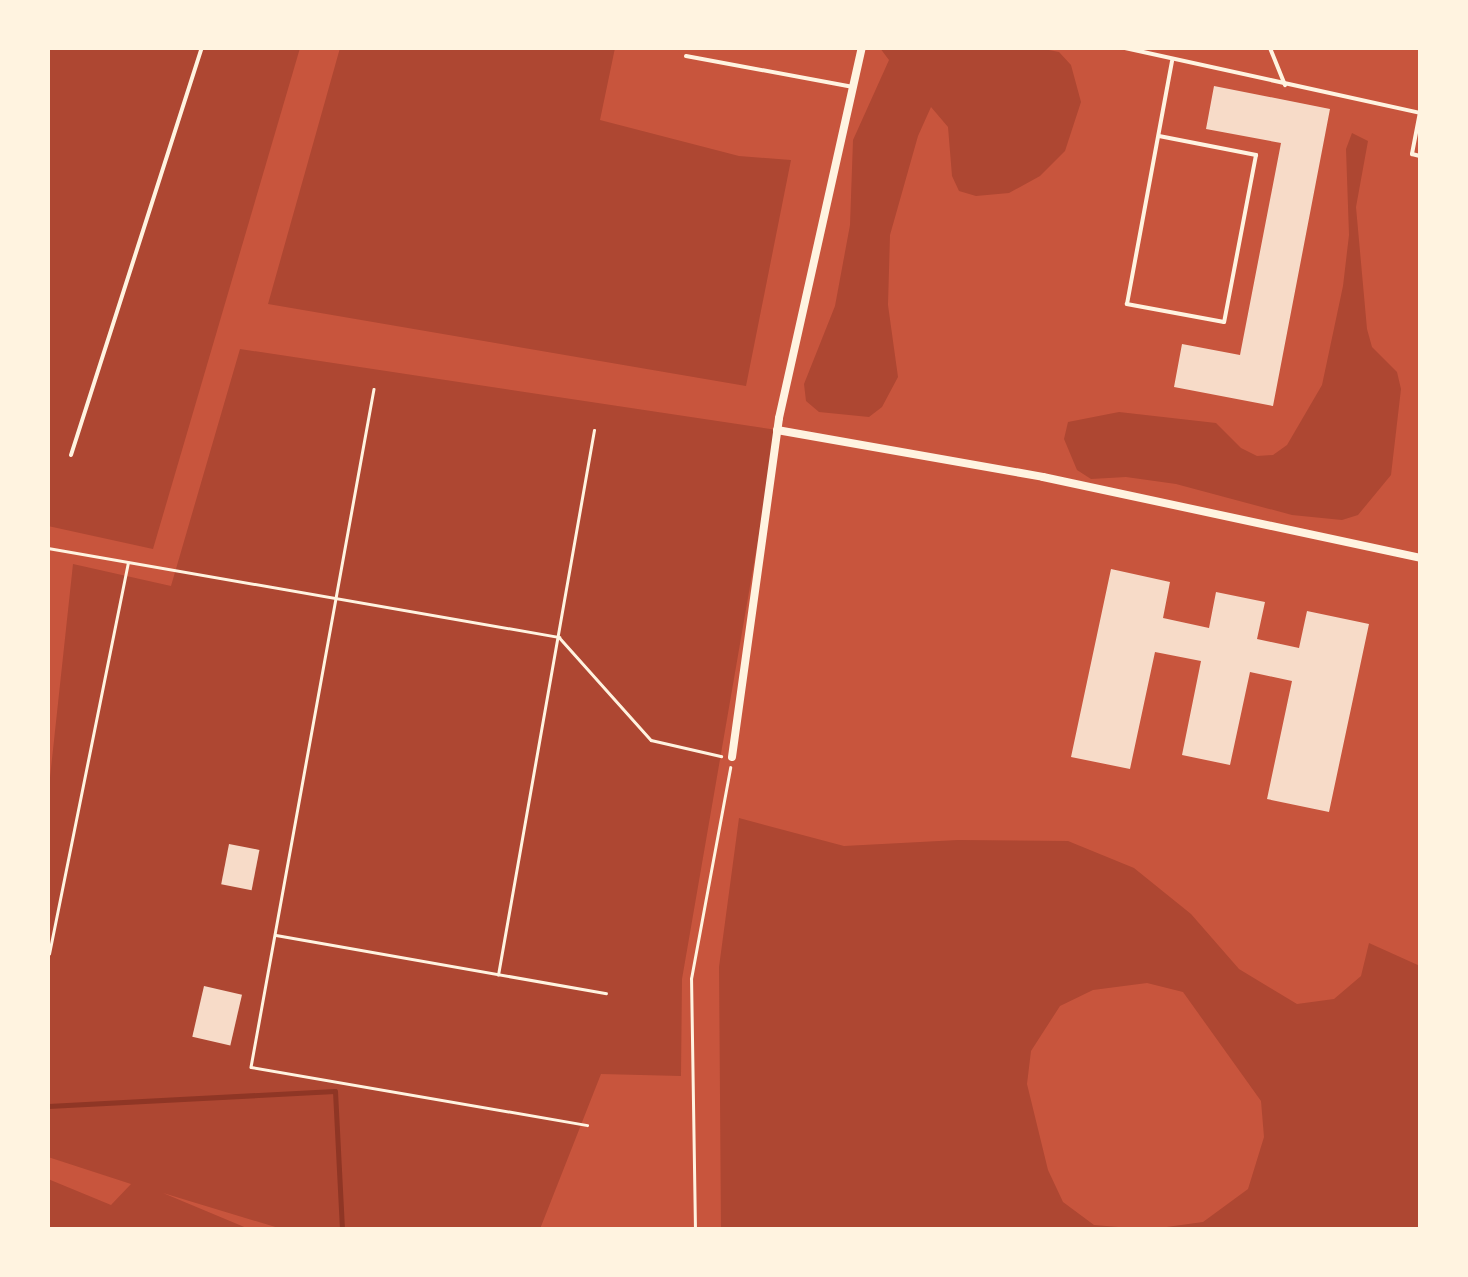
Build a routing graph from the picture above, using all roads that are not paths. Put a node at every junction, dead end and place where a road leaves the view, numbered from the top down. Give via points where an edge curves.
1 (202, 48) edge
2 (862, 48) edge
3 (1125, 48) edge
4 (1270, 48) edge
5 (686, 56) dead end
6 (1172, 61) junction
7 (1285, 85) junction
8 (852, 86) junction
9 (1420, 112) edge
10 (1159, 136) junction
11 (1420, 156) edge
12 (778, 430) junction
13 (71, 455) dead end
14 (1420, 558) edge
15 (732, 757) road end

1 - 13 lane
2 - 8 street
3 - 6 lane
4 - 7 lane
5 - 8 lane
6 - 7 lane
6 - 10 lane
7 - 9 lane
8 - 12 street
9 - 11 lane via 1412,154
10 - 10 lane via 1256,154 1224,322 1127,304
12 - 14 street via 1043,477
12 - 15 street

